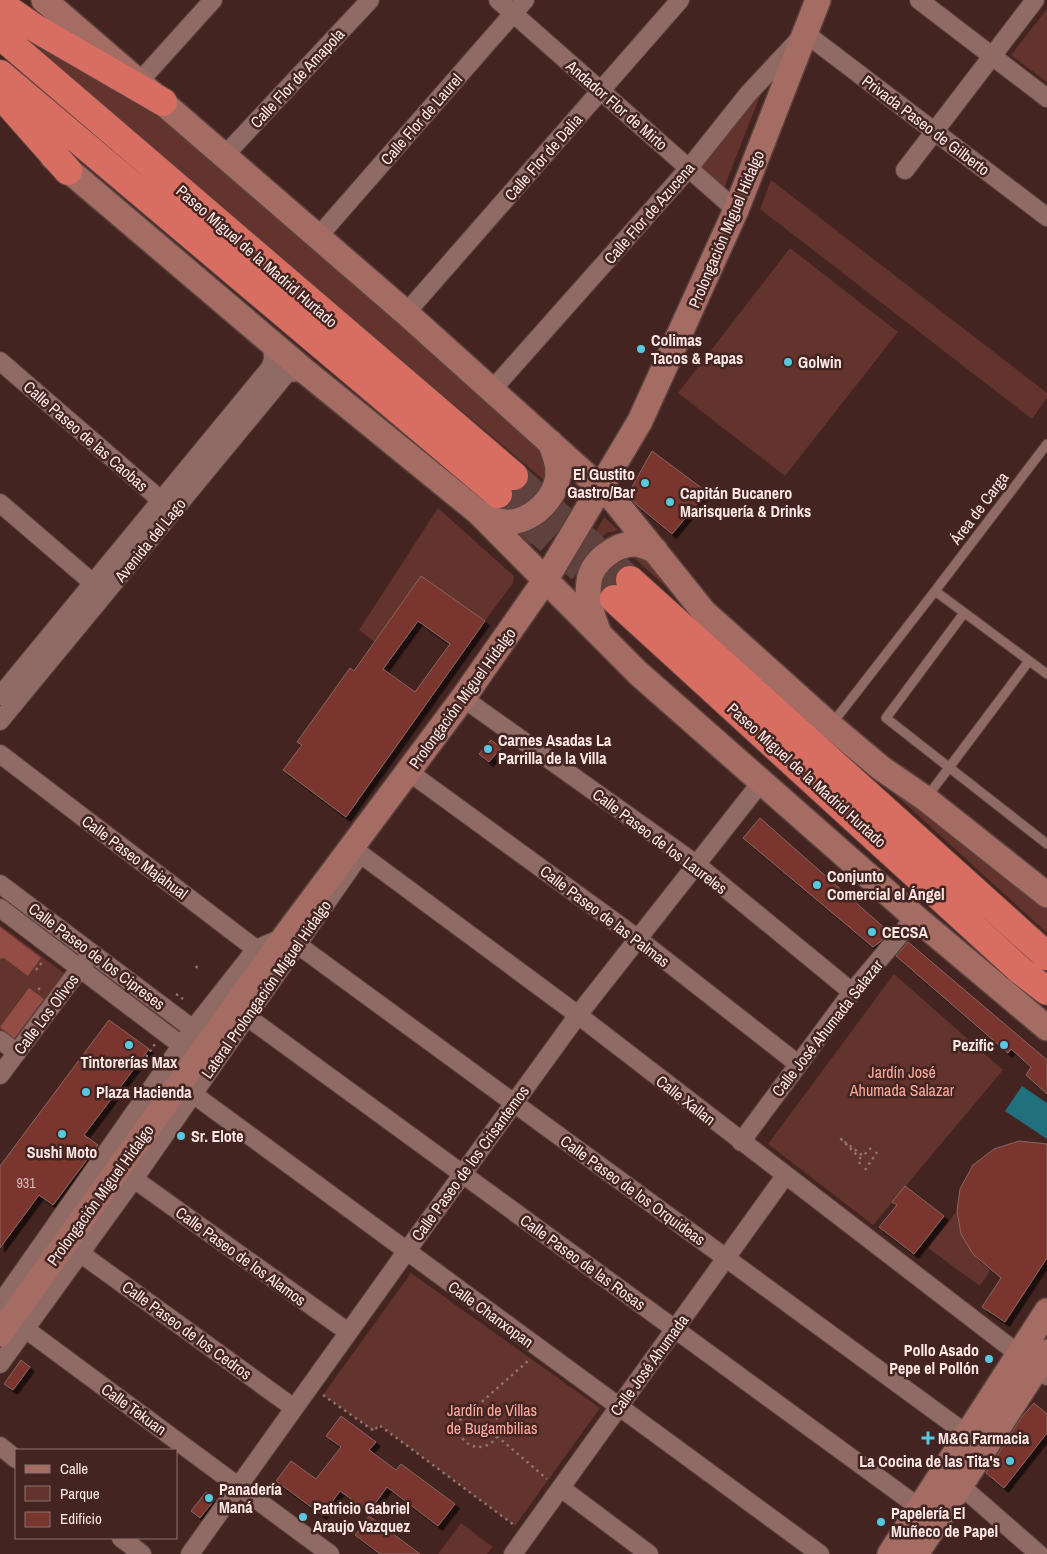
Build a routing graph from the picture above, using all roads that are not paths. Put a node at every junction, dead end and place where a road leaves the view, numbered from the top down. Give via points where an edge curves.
1 (213, 0) edge
2 (370, 0) edge
3 (498, 0) edge
4 (525, 0) edge
5 (680, 0) edge
6 (818, 0) edge
7 (919, 0) edge
8 (1035, 0) edge
9 (53, 3) edge
10 (0, 4) edge
11 (513, 13) junction
12 (805, 33) junction
13 (0, 36) edge
14 (992, 56) junction
15 (0, 74) edge
16 (139, 82) junction
17 (601, 91) junction
18 (0, 94) edge
19 (1047, 98) edge
20 (163, 102) junction
21 (0, 110) edge
22 (934, 131) junction
23 (224, 156) junction
24 (689, 168) junction
25 (904, 170) dead end
26 (68, 171) junction
27 (736, 210) junction
28 (1047, 217) edge
29 (317, 238) junction
30 (406, 313) junction
31 (272, 342) junction
32 (0, 361) edge
33 (306, 372) junction
34 (491, 391) junction
35 (550, 442) junction
36 (1047, 444) edge
37 (204, 461) junction
38 (600, 489) junction
39 (167, 506) junction
40 (3, 511) edge
41 (478, 512) junction
42 (655, 550) junction
43 (546, 579) junction
44 (99, 588) junction
45 (935, 591) junction
46 (964, 613) junction
47 (598, 631) junction
48 (1029, 661) junction
49 (1047, 674) edge
50 (0, 696) edge
51 (463, 698) junction
52 (0, 721) edge
53 (831, 726) junction
54 (0, 754) edge
55 (950, 768) junction
56 (406, 776) junction
57 (762, 781) junction
58 (926, 799) junction
59 (1047, 844) edge
60 (356, 850) junction
61 (696, 864) junction
62 (0, 884) edge
63 (1047, 895) edge
64 (0, 908) edge
65 (915, 917) junction
66 (637, 938) junction
67 (292, 940) junction
68 (91, 952) junction
69 (262, 954) junction
70 (1047, 956) edge
71 (80, 968) junction
72 (1047, 990) edge
73 (852, 992) junction
74 (246, 1016) junction
75 (578, 1016) junction
76 (1047, 1028) edge
77 (193, 1029) junction
78 (0, 1040) edge
79 (181, 1045) junction
80 (17, 1053) junction
81 (798, 1064) junction
82 (0, 1075) edge
83 (178, 1084) junction
84 (514, 1102) junction
85 (740, 1142) junction
86 (462, 1174) junction
87 (785, 1176) junction
88 (134, 1179) junction
89 (406, 1252) junction
90 (80, 1253) junction
91 (725, 1258) junction
92 (1047, 1311) edge
93 (7, 1324) edge
94 (675, 1329) junction
95 (348, 1332) junction
96 (1038, 1362) edge
97 (0, 1364) edge
98 (619, 1407) junction
99 (294, 1408) junction
100 (968, 1435) junction
101 (0, 1446) edge
102 (172, 1449) edge
103 (178, 1453) edge
104 (15, 1458) edge
105 (555, 1484) junction
106 (961, 1486) junction
107 (237, 1490) junction
108 (920, 1508) junction
109 (122, 1539) edge
110 (142, 1554) edge
111 (190, 1554) edge
112 (315, 1554) edge
113 (330, 1554) edge
114 (513, 1554) edge
115 (649, 1554) edge
116 (820, 1554) edge
117 (890, 1554) edge
118 (916, 1554) edge
119 (1039, 1554) edge

1 - 16 street
2 - 23 street, Calle Flor de Amapola
3 - 11 street, Andador Flor de Mirto
4 - 11 street, Calle Flor de Laurel
5 - 17 street, Calle Flor de Dalia
6 - 12 street, Prolongación Miguel Hidalgo
7 - 14 street
8 - 14 street
9 - 16 street
10 - 20 highway via 35,28
11 - 17 street, Andador Flor de Mirto
11 - 29 street, Calle Flor de Laurel
12 - 22 street, Privada Paseo de Gilberto
12 - 24 street, Calle Flor de Azucena via 748,94
12 - 27 street, Prolongación Miguel Hidalgo
13 - 15 highway, Paseo Miguel de la Madrid Hurtado via 506,485
14 - 19 street
14 - 22 street
16 - 20 street
17 - 24 street, Andador Flor de Mirto
17 - 30 street, Calle Flor de Dalia
18 - 26 highway
20 - 23 street
21 - 26 street
22 - 25 street
22 - 28 street, Privada Paseo de Gilberto
23 - 29 street
24 - 27 street, Andador Flor de Mirto
24 - 34 street, Calle Flor de Azucena
26 - 31 street
27 - 38 street, Prolongación Miguel Hidalgo via 640,421
29 - 30 street
30 - 34 street
31 - 33 street
31 - 37 street, Avenida del Lago via 270,368
32 - 39 street, Calle Paseo de las Caobas
33 - 37 street, Avenida del Lago via 287,372
33 - 41 street
34 - 35 street
35 - 38 street
35 - 41 street via 558,475 550,497 536,512 517,521 499,521
36 - 45 lane, Área de Carga
37 - 39 street, Avenida del Lago
38 - 42 street via 614,500
38 - 43 street, Prolongación Miguel Hidalgo
39 - 44 street, Avenida del Lago
40 - 44 street
41 - 43 street
42 - 47 street via 636,544 617,548 599,561 589,580 589,607
42 - 53 street via 704,612
43 - 47 street
43 - 51 street, Prolongación Miguel Hidalgo
44 - 50 street, Avenida del Lago
44 - 52 street, Avenida del Lago
45 - 46 lane
45 - 53 lane, Área de Carga
46 - 48 lane
46 - 55 lane via 886,718
47 - 57 street via 638,673
48 - 49 lane
48 - 55 lane
51 - 56 street, Prolongación Miguel Hidalgo
51 - 61 street, Calle Paseo de los Laureles
53 - 58 street via 881,768
54 - 69 street, Calle Paseo Majahual
55 - 58 lane
55 - 59 lane
56 - 60 street, Prolongación Miguel Hidalgo
56 - 66 street, Calle Paseo de las Palmas
57 - 61 street, Calle Paseo de los Crisantemos
57 - 65 street
58 - 63 street
60 - 67 street, Prolongación Miguel Hidalgo
60 - 75 street, Calle Xallan
61 - 66 street, Calle Paseo de los Crisantemos
61 - 73 street, Calle Paseo de los Laureles
62 - 68 street, Calle Paseo de los Cipreses
64 - 71 street, Calle Paseo de los Cipreses
65 - 73 street, Calle José Ahumada Salazar
65 - 76 street
66 - 75 street, Calle Paseo de los Crisantemos
66 - 81 street, Calle Paseo de las Palmas
67 - 69 street, Prolongación Miguel Hidalgo
67 - 74 street, Lateral Prolongación Miguel Hidalgo
67 - 84 street, Calle Paseo de los Orquideas
68 - 71 street, Calle Los Olivos
68 - 77 street, Calle Paseo de los Cipreses
69 - 77 street, Lateral Prolongación Miguel Hidalgo
69 - 83 street, Prolongación Miguel Hidalgo
70 - 72 highway, Paseo Miguel de la Madrid Hurtado via 622,589 1021,971
71 - 79 street, Calle Paseo de los Cipreses
71 - 80 street, Calle Los Olivos
73 - 81 street, Calle José Ahumada Salazar
74 - 83 street, Lateral Prolongación Miguel Hidalgo
74 - 86 street, Calle Paseo de las Rosas
75 - 84 street, Calle Paseo de los Crisantemos
75 - 85 street, Calle Xallan
77 - 79 street, Lateral Prolongación Miguel Hidalgo
78 - 80 street
79 - 83 street, Lateral Prolongación Miguel Hidalgo
80 - 82 street, Calle Los Olivos
81 - 85 street, Calle José Ahumada Salazar
83 - 88 street, Lateral Prolongación Miguel Hidalgo
83 - 89 street, Calle Chanxopan
83 - 93 street, Prolongación Miguel Hidalgo
84 - 86 street, Calle Paseo de los Crisantemos
84 - 91 street, Calle Paseo de los Orquideas
85 - 87 street, Calle Xallan
86 - 89 street, Calle Paseo de los Crisantemos
86 - 94 street, Calle Paseo de las Rosas
87 - 91 street, Calle José Ahumada
87 - 96 street, Calle Xallan
88 - 90 street, Lateral Prolongación Miguel Hidalgo
88 - 95 street, Calle Paseo de los Alamos
89 - 95 street, Calle Paseo de los Crisantemos
89 - 98 street, Calle Chanxopan
90 - 93 street, Lateral Prolongación Miguel Hidalgo
90 - 99 street, Calle Paseo de los Cedros
91 - 94 street, Calle José Ahumada
91 - 100 street, Calle Paseo de los Orquideas
92 - 96 street
93 - 97 street, Lateral Prolongación Miguel Hidalgo
93 - 102 street, Calle Tekuan
93 - 107 street, Calle Tekuan
94 - 98 street, Calle José Ahumada
94 - 108 street, Calle Paseo de las Rosas
95 - 99 street, Calle Paseo de los Crisantemos
96 - 100 street
96 - 106 street
98 - 105 street, Calle José Ahumada
98 - 116 street, Calle Chanxopan
99 - 107 street, Calle Paseo de los Crisantemos
100 - 108 street
101 - 104 street
103 - 107 street, Calle Tekuan
105 - 114 street, Calle José Ahumada
105 - 115 street
106 - 118 street
106 - 119 street
107 - 111 street, Calle Paseo de los Crisantemos
107 - 112 street, Calle Tekuan
107 - 113 street, Calle Tekuan
108 - 117 street
109 - 110 street

